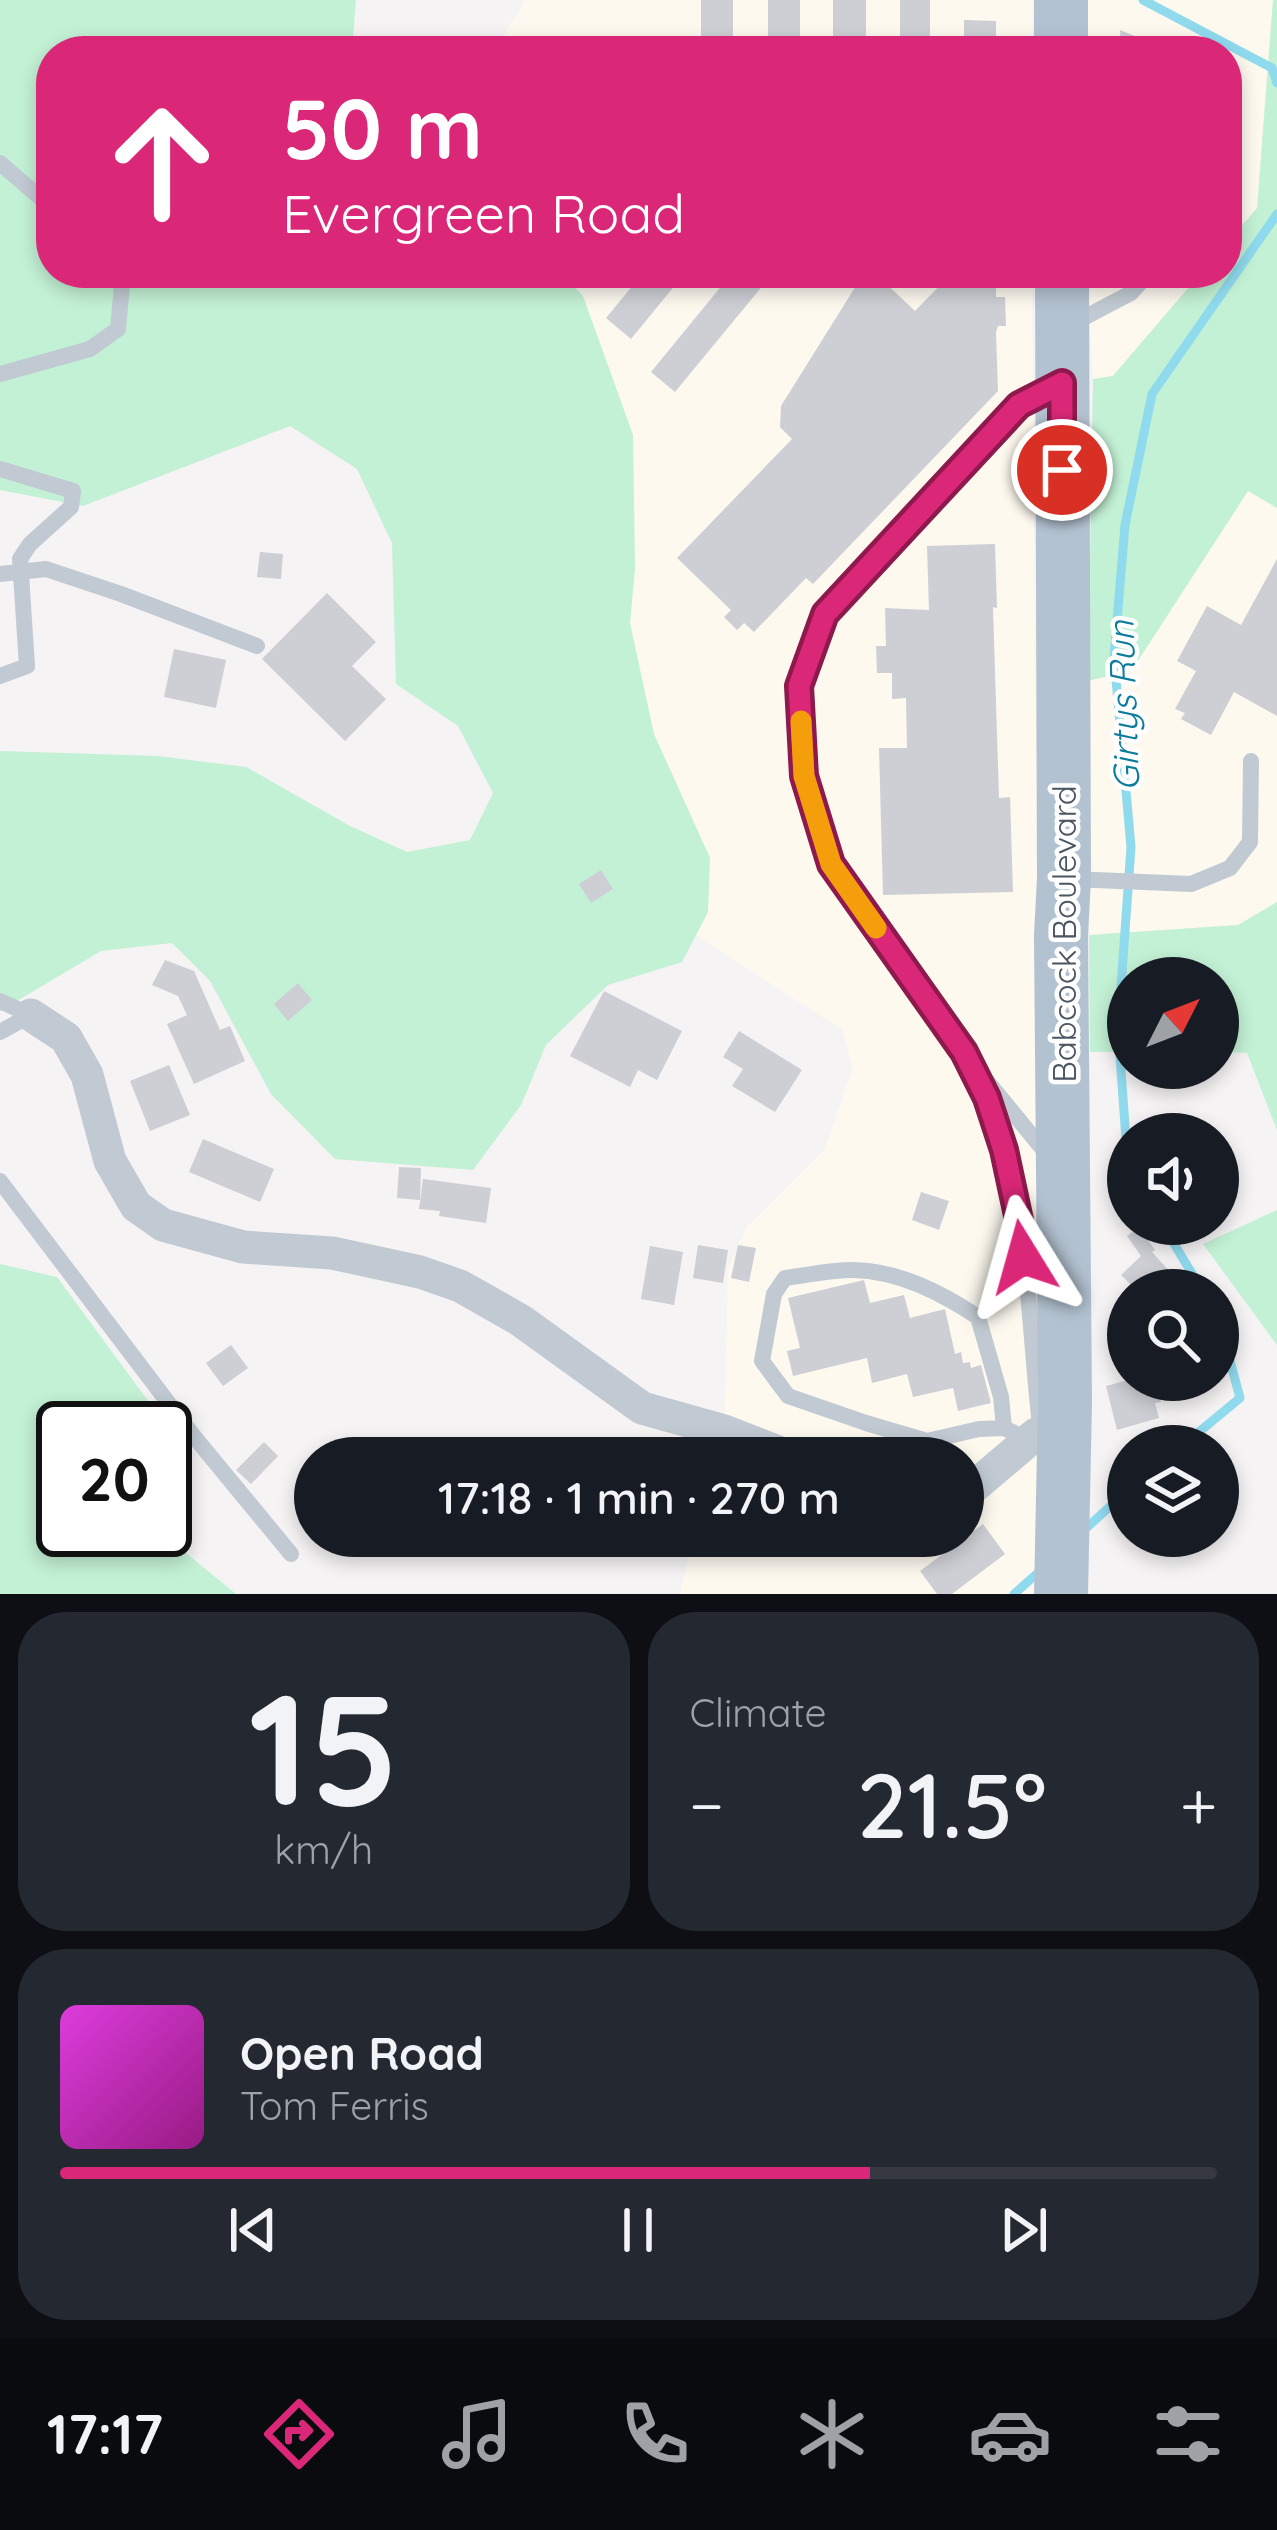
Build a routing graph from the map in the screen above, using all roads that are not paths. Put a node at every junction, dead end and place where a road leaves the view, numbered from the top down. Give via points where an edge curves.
1 (0, 163) edge
2 (36, 194) edge
3 (122, 288) edge
4 (1062, 288) edge
5 (1136, 288) edge
6 (1062, 329) junction
7 (0, 374) edge
8 (1062, 383) junction
9 (0, 469) edge
10 (9, 572) edge
11 (256, 646) dead end
12 (0, 676) edge
13 (1251, 761) dead end
14 (1081, 879) junction
15 (0, 1000) edge
16 (31, 1015) junction
17 (0, 1031) edge
18 (964, 1052) junction
19 (1063, 1175) junction
20 (0, 1181) edge
21 (1035, 1431) junction
22 (739, 1437) edge
23 (984, 1477) edge
24 (291, 1554) dead end
25 (1061, 1568) edge

1 - 2 lane
3 - 7 lane via 118,329 90,349
4 - 6 main road, Babcock Boulevard
5 - 6 lane
6 - 8 main road, Babcock Boulevard
8 - 14 main road, Babcock Boulevard
8 - 18 lane via 1019,405 825,614 799,686 804,776 831,864
9 - 10 lane via 73,491 71,507
10 - 11 lane via 46,569
10 - 12 lane via 27,666
13 - 14 lane via 1250,842 1230,868 1191,884
14 - 19 main road, Babcock Boulevard via 1061,936
15 - 16 lane
16 - 17 lane
16 - 22 street via 66,1038 87,1075 110,1161 136,1206 164,1226 243,1246 332,1253 460,1286 642,1408
18 - 19 lane
18 - 21 lane via 999,1132 1019,1220
19 - 21 main road, Babcock Boulevard
20 - 24 lane
21 - 21 lane via 979,1429 927,1441 788,1396 762,1360 774,1294 785,1278 853,1270 940,1292 978,1317 1000,1397
21 - 23 street
21 - 25 main road, Babcock Boulevard

